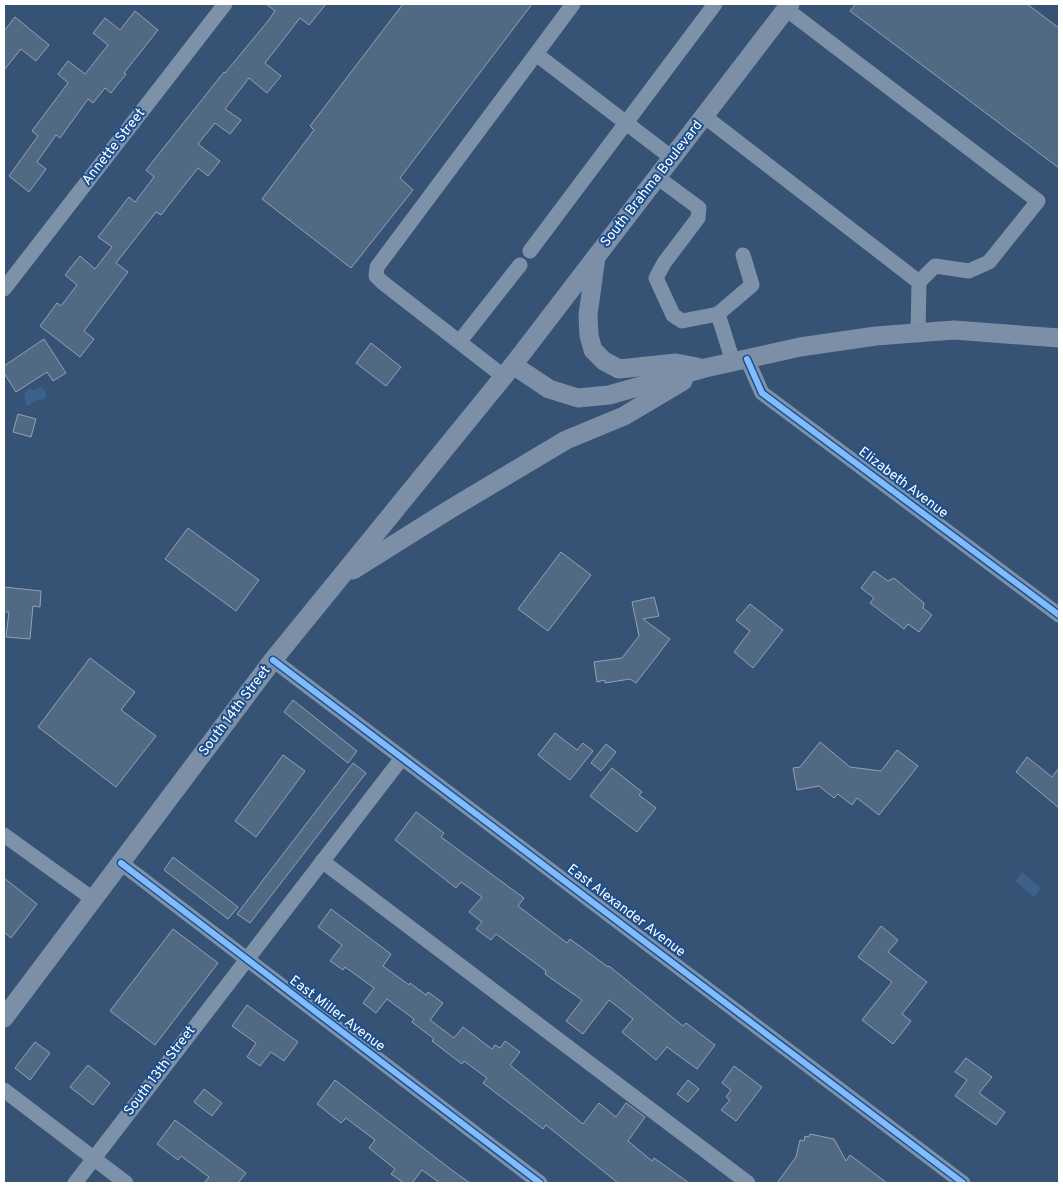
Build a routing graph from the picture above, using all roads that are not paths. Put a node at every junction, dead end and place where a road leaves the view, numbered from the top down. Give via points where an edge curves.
1 (225, 4) edge
2 (573, 4) edge
3 (715, 4) edge
4 (788, 7) edge
5 (536, 54) junction
6 (704, 116) junction
7 (627, 123) junction
8 (672, 158) junction
9 (657, 177) junction
10 (530, 251) dead end
11 (743, 255) dead end
12 (596, 256) junction
13 (520, 265) dead end
14 (919, 282) junction
15 (4, 289) edge
16 (718, 314) junction
17 (918, 333) junction
18 (1059, 338) edge
19 (460, 341) junction
20 (740, 360) junction
21 (706, 368) junction
22 (508, 370) junction
23 (339, 578) junction
24 (1059, 615) edge
25 (273, 660) junction
26 (402, 758) junction
27 (4, 835) edge
28 (322, 861) junction
29 (120, 863) junction
30 (93, 899) junction
31 (246, 960) junction
32 (4, 1018) edge
33 (4, 1090) edge
34 (94, 1159) junction
35 (75, 1183) edge
36 (126, 1183) edge
37 (540, 1183) edge
38 (748, 1183) edge
39 (963, 1183) edge

1 - 15 street, Annette Street
2 - 5 street
3 - 7 street
4 - 6 main road, South Brahma Boulevard
4 - 14 street via 1038,201 989,262 969,271 935,266
5 - 7 street
5 - 19 street via 377,268 376,276 382,282
6 - 8 main road, South Brahma Boulevard
6 - 14 street
7 - 8 street
7 - 10 street
8 - 9 main road, South Brahma Boulevard
9 - 12 main road, South Brahma Boulevard
9 - 16 street via 699,208 698,218 656,278 673,315 682,321
11 - 16 street via 752,285
12 - 21 main road via 588,315 593,350 619,369 676,363
12 - 22 main road, South Brahma Boulevard
13 - 19 street
14 - 17 street
16 - 20 street, Elizabeth Avenue
17 - 18 main road via 954,330
17 - 20 main road via 800,347
19 - 22 street
20 - 21 main road
20 - 24 street, Elizabeth Avenue via 762,393
21 - 22 main road via 609,395 578,398
21 - 23 main road via 624,416 566,440
22 - 23 main road, South 14th Street
23 - 25 main road, South 14th Street
25 - 26 street, East Alexander Avenue
25 - 29 main road, South 14th Street
26 - 28 street, South 13th Street
26 - 39 street, East Alexander Avenue
27 - 30 street
28 - 31 street, South 13th Street
28 - 38 street
29 - 30 main road, South 14th Street
29 - 31 street, East Miller Avenue
30 - 32 main road, South 14th Street
31 - 34 street, South 13th Street
31 - 37 street, East Miller Avenue
33 - 34 street
34 - 35 street, South 13th Street
34 - 36 street

